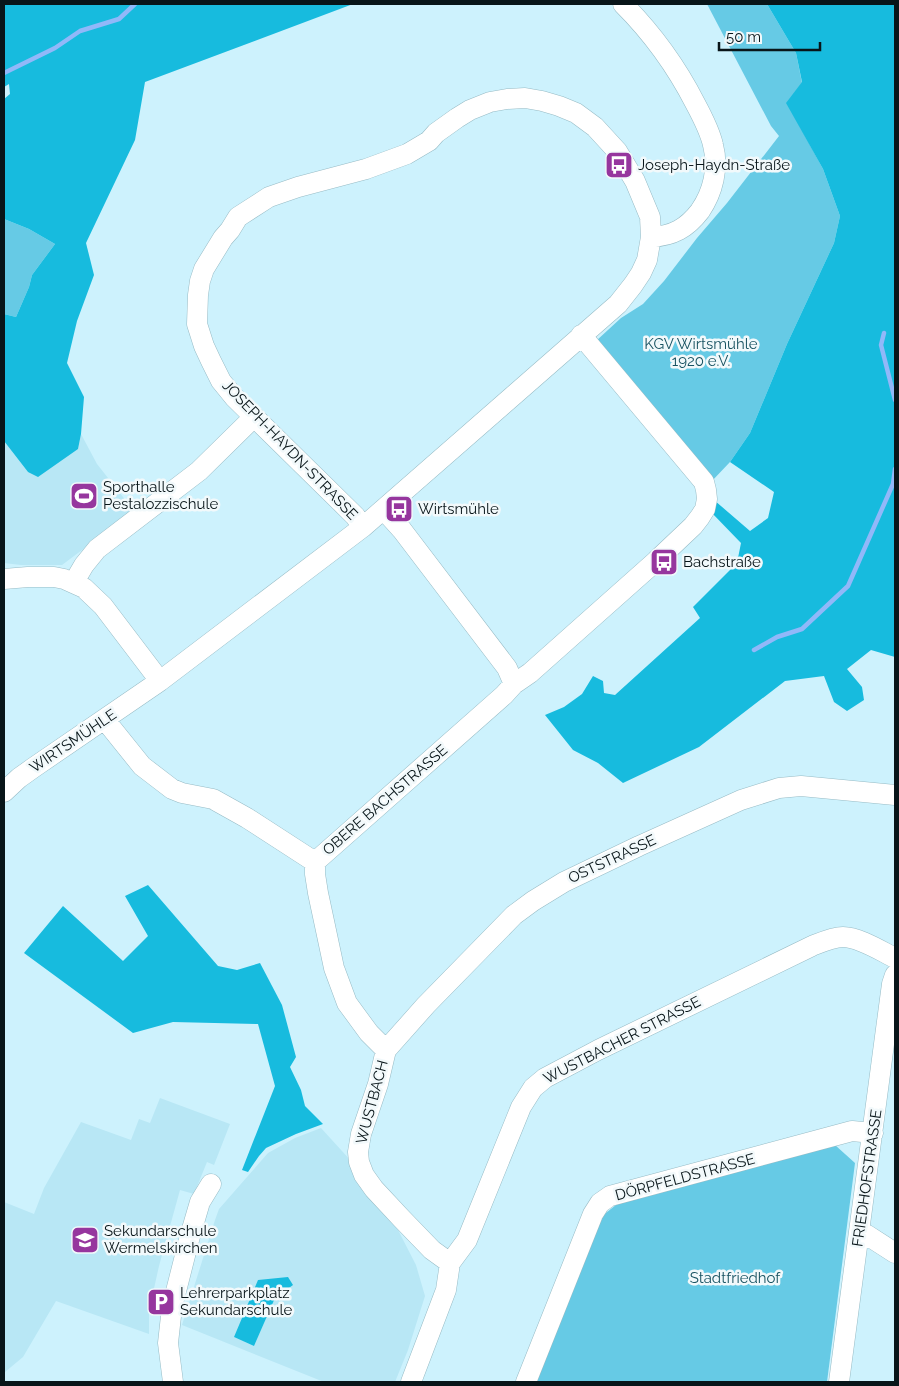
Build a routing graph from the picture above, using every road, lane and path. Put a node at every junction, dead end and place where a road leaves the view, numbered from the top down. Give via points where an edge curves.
1 (623, 4) edge
2 (651, 237) junction
3 (581, 335) junction
4 (254, 417) junction
5 (384, 510) junction
6 (363, 527) junction
7 (4, 580) edge
8 (74, 582) junction
9 (160, 682) junction
10 (514, 684) junction
11 (105, 720) junction
12 (4, 792) edge
13 (895, 795) edge
14 (314, 862) junction
15 (895, 958) edge
16 (895, 975) edge
17 (386, 1050) junction
18 (873, 1133) junction
19 (211, 1184) dead end
20 (859, 1234) junction
21 (895, 1253) edge
22 (450, 1263) junction
23 (173, 1382) edge
24 (411, 1382) edge
25 (526, 1382) edge
26 (839, 1382) edge

1 - 2 street via 652,36 684,83 713,145 714,181 703,206 675,233
2 - 3 street, WIRTSMÜHLE via 647,260 633,286 618,304
2 - 4 street, JOSEPH-HAYDN-STRASSE via 650,217 635,181 617,151 596,127 576,113 526,98 490,102 470,110 418,148 391,161 269,197 238,217 204,270 198,295 197,324 204,346 222,381
3 - 5 street, WIRTSMÜHLE
3 - 10 street via 704,482 707,499 693,526 545,660
4 - 6 street, JOSEPH-HAYDN-STRASSE
4 - 8 street via 199,471 97,549
5 - 6 street, WIRTSMÜHLE
5 - 10 street via 507,668
6 - 9 street, WIRTSMÜHLE
7 - 8 street via 43,576
8 - 9 street via 103,606
9 - 11 street, WIRTSMÜHLE
10 - 14 street, OBERE BACHSTRASSE
11 - 12 street, WIRTSMÜHLE via 33,768
11 - 14 street, OBERE BACHSTRASSE via 142,766 172,788 213,799
13 - 17 street, OSTSTRASSE via 801,786 779,788 741,800 564,882 514,915
14 - 17 street, WUSTBACH via 334,968 347,1003
15 - 22 street, WUSTBACHER STRASSE via 849,937 824,941 545,1078 533,1088 521,1107 467,1240
16 - 18 street, FRIEDHOFSTRASSE
17 - 22 street, WUSTBACH via 361,1134 358,1162 374,1189 432,1250
18 - 20 street, FRIEDHOFSTRASSE
18 - 25 street, DÖRPFELDSTRASSE via 852,1132 610,1196 600,1203 592,1214
19 - 23 street via 200,1202 172,1307 168,1343
20 - 21 street via 867,1235
20 - 26 street, FRIEDHOFSTRASSE
22 - 24 street, WUSTBACHER STRASSE via 446,1290

